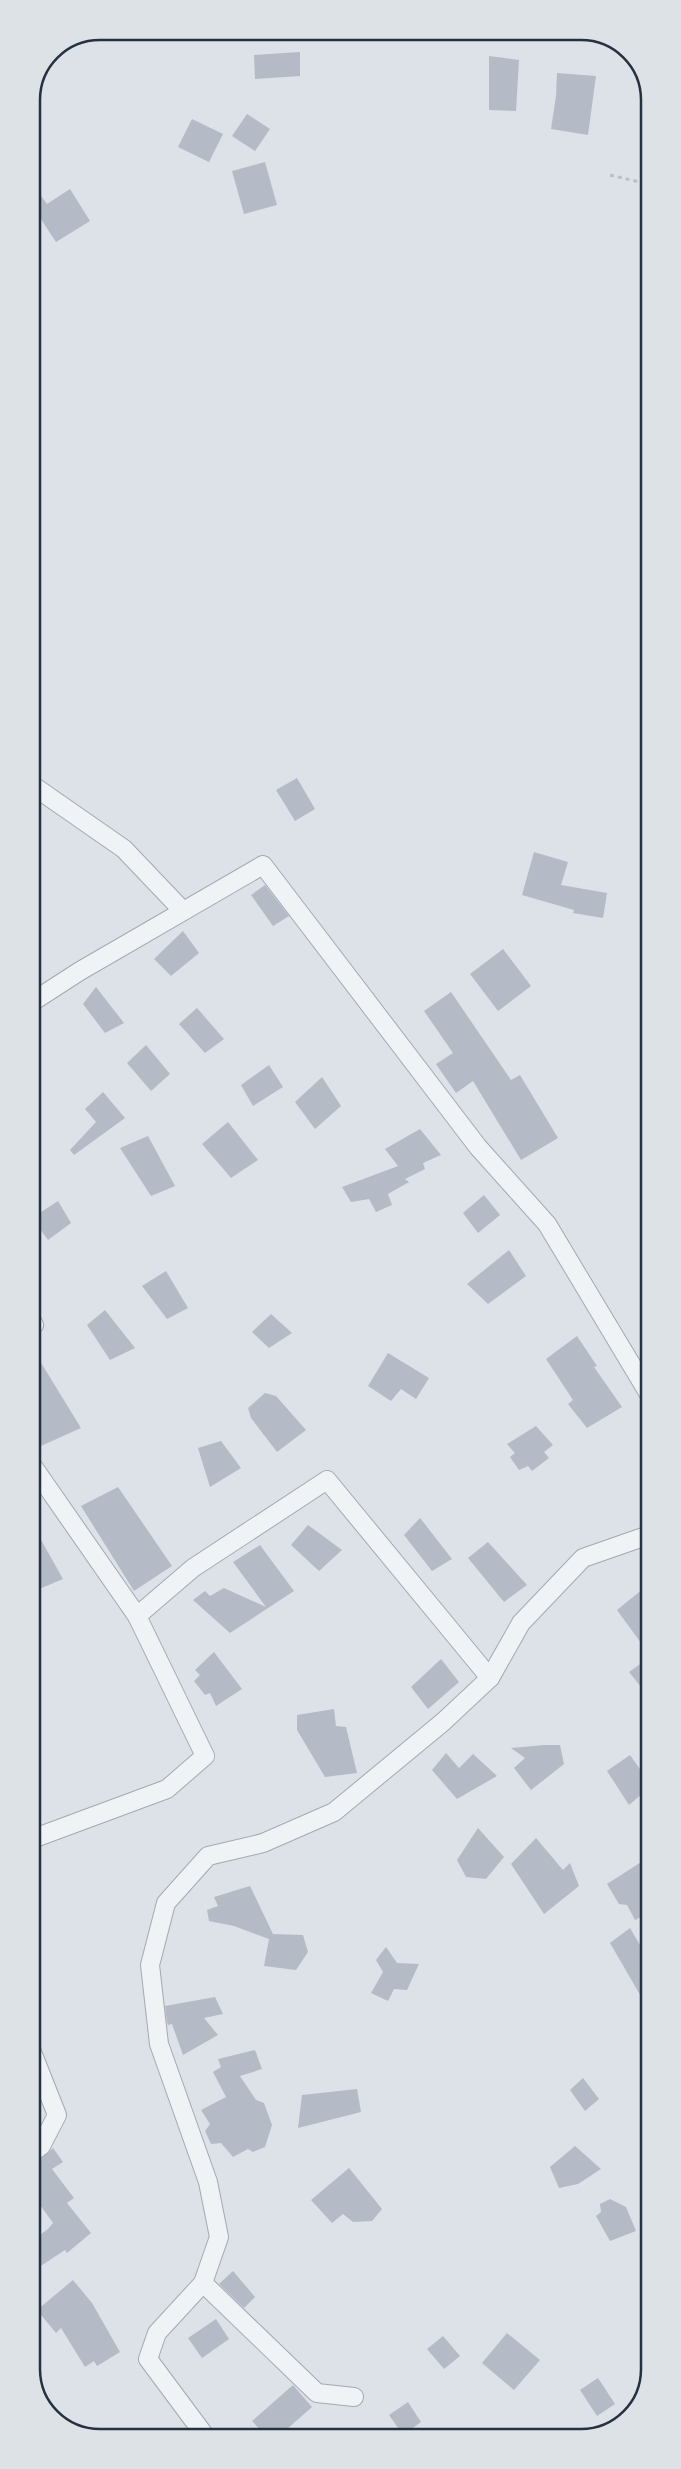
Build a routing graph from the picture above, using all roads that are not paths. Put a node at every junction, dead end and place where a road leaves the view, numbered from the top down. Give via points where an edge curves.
1 (40, 791) edge
2 (183, 911) junction
3 (40, 997) edge
4 (641, 1381) edge
5 (40, 1477) edge
6 (641, 1540) edge
7 (137, 1616) junction
8 (490, 1678) junction
9 (40, 1836) edge
10 (40, 2072) edge
11 (40, 2147) edge
12 (202, 2282) junction
13 (354, 2397) dead end
14 (200, 2429) edge

1 - 2 street via 124,849
2 - 3 street
2 - 4 street via 263,865 478,1147 547,1224
5 - 7 street
6 - 8 street via 583,1558 521,1623
7 - 8 street via 193,1568 327,1480
7 - 9 street via 205,1756 167,1788
8 - 12 street via 443,1722 334,1812 263,1843 208,1856 166,1902 150,1965 159,2044 208,2182 219,2237
10 - 11 street via 57,2115
12 - 13 street via 317,2393
12 - 14 street via 157,2333 148,2359

